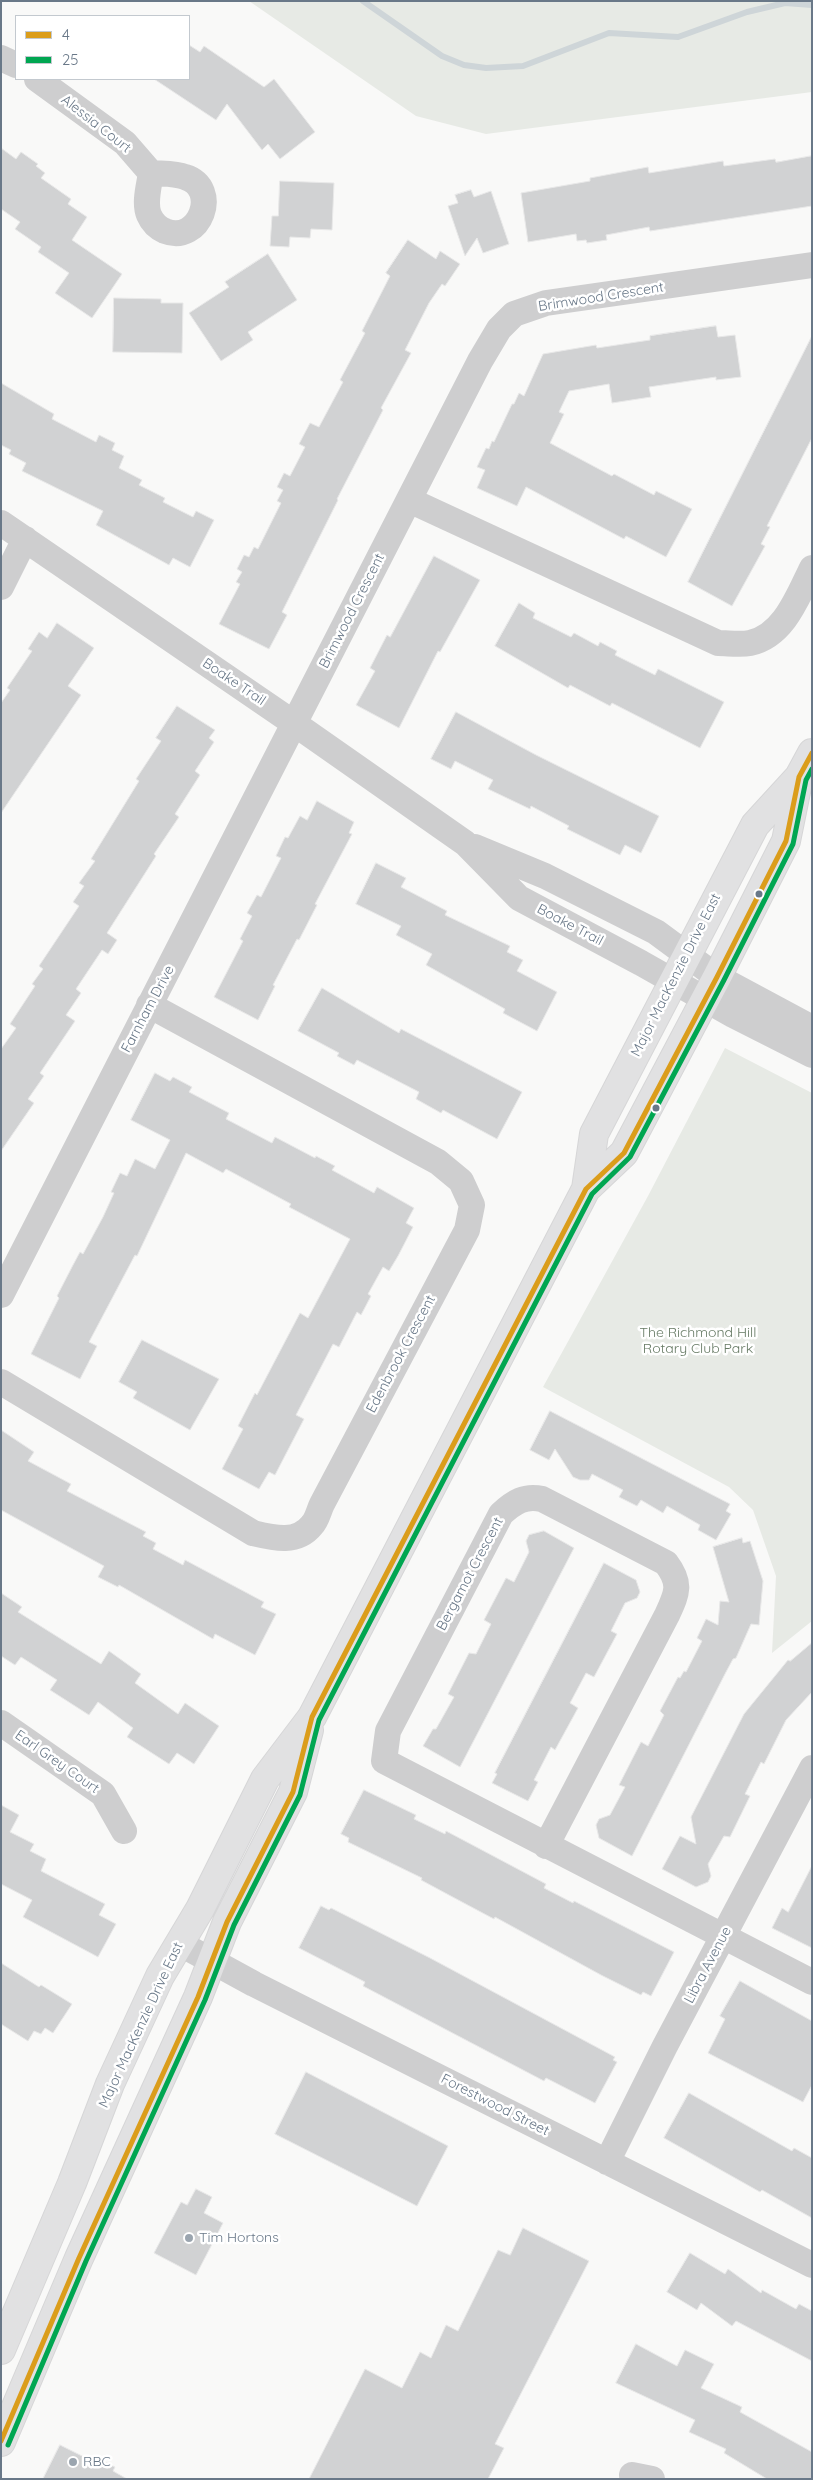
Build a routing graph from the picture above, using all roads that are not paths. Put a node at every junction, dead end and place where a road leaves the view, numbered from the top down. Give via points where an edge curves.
1 (1, 58) edge
2 (15, 65) edge
3 (38, 80) edge
4 (151, 173) dead end
5 (812, 265) edge
6 (409, 500) junction
7 (1, 523) edge
8 (25, 539) junction
9 (812, 568) edge
10 (1, 587) edge
11 (295, 724) junction
12 (812, 753) edge
13 (799, 777) junction
14 (695, 978) junction
15 (150, 1006) junction
16 (812, 1028) edge
17 (812, 1055) edge
18 (586, 1189) junction
19 (1, 1295) edge
20 (1, 1382) edge
21 (312, 1717) junction
22 (1, 1723) edge
23 (812, 1768) edge
24 (124, 1831) dead end
25 (546, 1846) junction
26 (723, 1938) junction
27 (179, 1943) junction
28 (212, 1962) junction
29 (812, 1982) edge
30 (607, 2162) junction
31 (812, 2265) edge
32 (1, 2350) edge
33 (1, 2442) edge

1 - 2 street
3 - 4 street, Alessia Court via 125,143
5 - 6 street, Brimwood Crescent via 546,303 514,314 499,329 480,361
6 - 9 street via 718,643 748,643 774,631 791,609
6 - 11 street, Brimwood Crescent
7 - 8 street, Boake Trail
8 - 10 street
8 - 11 street, Boake Trail
11 - 14 street, Boake Trail via 465,843 554,880 656,932
11 - 15 street, Farnham Drive
12 - 13 main road, Major MacKenzie Drive East
13 - 14 main road, Major MacKenzie Drive East via 755,825
13 - 14 main road, Major MacKenzie Drive East via 786,842
14 - 16 street
14 - 17 street
14 - 18 main road, Major MacKenzie Drive East via 624,1153
14 - 18 main road, Major MacKenzie Drive East via 594,1134
15 - 19 street, Farnham Drive
15 - 20 street, Edenbrook Crescent via 438,1162 461,1181 472,1205 467,1230 313,1525 296,1538 253,1533
18 - 21 main road, Major MacKenzie Drive East
21 - 27 main road, Major MacKenzie Drive East via 265,1779
21 - 28 main road, Major MacKenzie Drive East via 293,1792 227,1922
22 - 24 street, Earl Grey Court via 103,1794
23 - 26 street, Libra Avenue
25 - 25 street, Bergamot Crescent via 667,1615 678,1584 666,1563 542,1499 532,1497 515,1502 501,1514 388,1731 384,1761
25 - 26 street, Bergamot Crescent
26 - 29 street, Bergamot Crescent
26 - 30 street, Libra Avenue
27 - 28 street, Forestwood Street
27 - 32 main road, Major MacKenzie Drive East via 160,1976 110,2084
28 - 30 street, Forestwood Street
28 - 33 main road, Major MacKenzie Drive East
30 - 31 street, Forestwood Street

